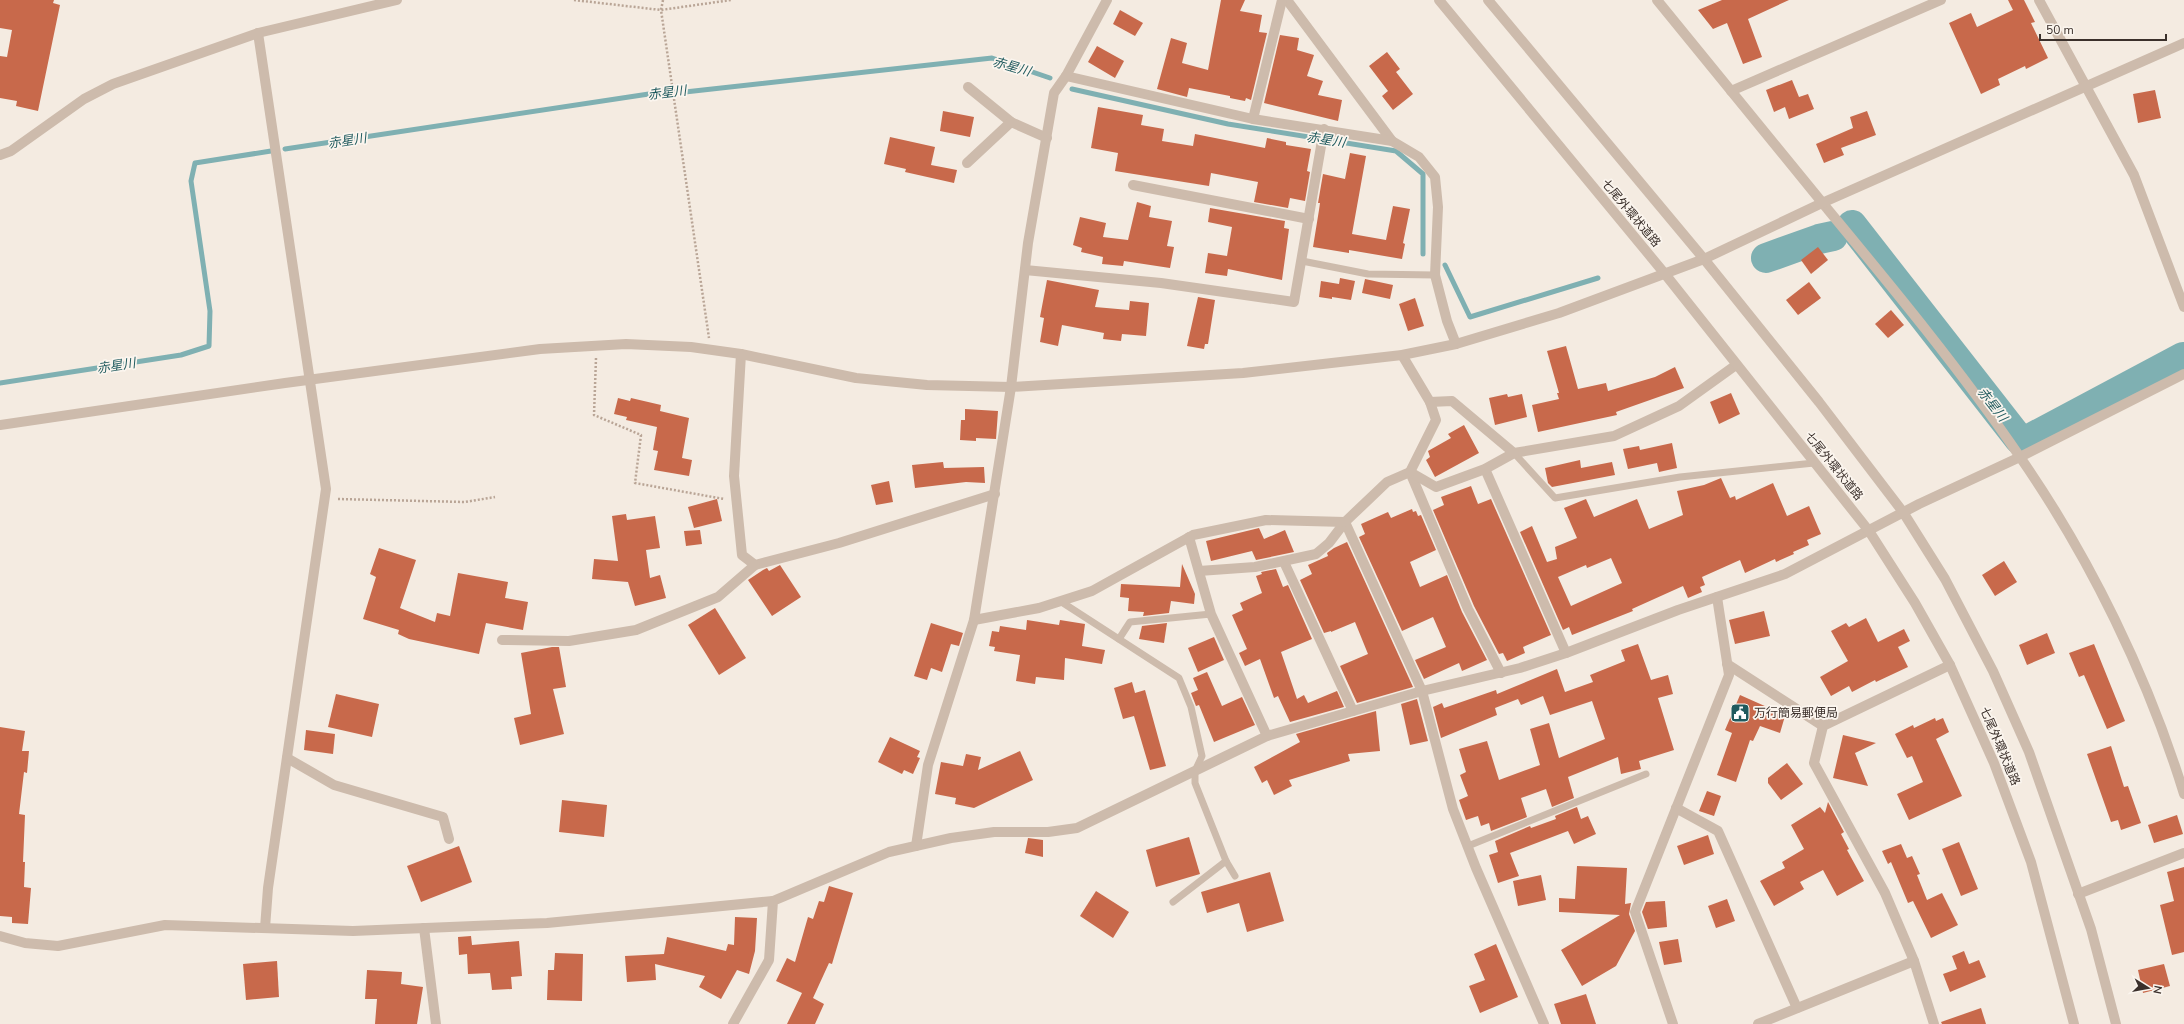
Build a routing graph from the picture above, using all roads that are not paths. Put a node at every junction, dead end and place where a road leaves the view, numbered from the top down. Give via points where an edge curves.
1 (397, 0) edge
2 (1107, 0) edge
3 (1282, 0) edge
4 (1287, 0) edge
5 (1439, 0) edge
6 (1488, 0) edge
7 (1657, 0) edge
8 (1941, 0) edge
9 (2039, 0) edge
10 (258, 33) junction
11 (2184, 43) edge
12 (1066, 76) junction
13 (968, 87) dead end
14 (2087, 87) junction
15 (1731, 91) junction
16 (1253, 120) junction
17 (1011, 122) junction
18 (1324, 129) junction
19 (1046, 138) junction
20 (1392, 141) junction
21 (0, 156) edge
22 (967, 163) dead end
23 (1133, 185) dead end
24 (1822, 202) junction
25 (1309, 219) junction
26 (1704, 259) junction
27 (1302, 261) junction
28 (1025, 270) junction
29 (1665, 274) junction
30 (1435, 276) junction
31 (2184, 307) edge
32 (1456, 344) junction
33 (741, 354) junction
34 (1402, 355) junction
35 (1736, 365) junction
36 (2184, 374) edge
37 (310, 380) junction
38 (1011, 387) junction
39 (1430, 402) junction
40 (0, 425) edge
41 (1514, 453) junction
42 (2020, 457) junction
43 (1814, 462) junction
44 (1484, 468) junction
45 (1410, 472) junction
46 (995, 494) junction
47 (1903, 512) junction
48 (1345, 522) junction
49 (1869, 531) junction
50 (1189, 537) junction
51 (1284, 562) junction
52 (755, 565) junction
53 (1199, 571) junction
54 (1717, 597) junction
55 (1060, 601) junction
56 (1211, 614) junction
57 (974, 620) junction
58 (1119, 639) junction
59 (502, 640) dead end
60 (1566, 654) junction
61 (1727, 664) junction
62 (1950, 665) junction
63 (1501, 673) junction
64 (1422, 692) junction
65 (1353, 711) junction
66 (1823, 726) junction
67 (1267, 736) junction
68 (287, 758) junction
69 (1195, 771) junction
70 (1646, 774) dead end
71 (2184, 794) edge
72 (1676, 808) junction
73 (449, 839) dead end
74 (916, 846) junction
75 (1468, 846) junction
76 (2184, 853) edge
77 (1226, 861) junction
78 (1235, 876) dead end
79 (2078, 894) junction
80 (773, 901) junction
81 (1173, 902) dead end
82 (265, 928) junction
83 (424, 928) junction
84 (0, 936) edge
85 (1914, 961) junction
86 (1797, 1008) junction
87 (436, 1024) edge
88 (733, 1024) edge
89 (1544, 1024) edge
90 (1673, 1024) edge
91 (1759, 1024) edge
92 (1934, 1024) edge
93 (2074, 1024) edge
94 (2116, 1024) edge

1 - 10 street
2 - 12 street
3 - 16 street
4 - 20 street
5 - 29 street, 七尾外環状道路
6 - 26 street, 七尾外環状道路
7 - 15 street
8 - 15 street
9 - 14 street
10 - 21 street via 113,84 84,99 11,151
10 - 37 street
11 - 14 street
12 - 16 street
12 - 19 street via 1054,93
13 - 17 street
14 - 24 street
14 - 31 street via 2134,175
15 - 24 street
16 - 18 street
17 - 19 street
17 - 22 street
18 - 20 street
18 - 25 street
19 - 28 street
20 - 30 street via 1419,157 1435,177 1438,207
23 - 25 street
24 - 26 street
24 - 42 street via 1922,324
25 - 27 street
26 - 29 street
26 - 47 street, 七尾外環状道路
27 - 28 street via 1294,302 1161,283
27 - 30 lane via 1368,274
28 - 38 street
29 - 32 street via 1559,313
29 - 35 street, 七尾外環状道路
30 - 32 street
32 - 34 street
33 - 37 street via 691,347 626,344 540,349
33 - 38 street via 856,378
33 - 52 street via 734,476 742,555
34 - 38 street via 1243,373
34 - 39 street
35 - 41 street via 1679,406 1614,436
35 - 43 street, 七尾外環状道路
36 - 42 street
37 - 40 street
37 - 68 street via 326,489
38 - 46 street
39 - 41 street via 1452,401
39 - 45 street via 1436,420
41 - 43 lane via 1555,498 1680,477
41 - 44 street
42 - 47 street
42 - 71 street via 2064,525 2120,628 2174,762
43 - 49 street, 七尾外環状道路
44 - 45 street via 1436,487
44 - 60 street
45 - 48 street via 1387,482
45 - 63 street via 1468,609
46 - 52 street via 838,543
46 - 57 street
47 - 49 street
47 - 79 street, 七尾外環状道路 via 1945,579 1993,671 2029,752
48 - 50 street via 1266,520
48 - 51 street via 1329,543 1316,554
48 - 64 street
49 - 54 street via 1785,574
49 - 62 street, 七尾外環状道路 via 1915,603
50 - 53 street
50 - 55 street via 1092,590
51 - 53 street
51 - 65 street
52 - 59 street via 718,597 636,630 569,641
53 - 56 street
54 - 60 street
54 - 61 street
55 - 57 street via 1039,608
55 - 58 lane
56 - 58 lane via 1130,622
56 - 67 street
57 - 74 street via 928,765
58 - 69 lane via 1179,678 1191,707 1202,756
60 - 63 street
61 - 66 street
61 - 72 street via 1729,675
62 - 66 street
62 - 93 street, 七尾外環状道路 via 1994,763 2031,862
63 - 64 street
64 - 65 street
64 - 75 street via 1453,809
65 - 67 street
66 - 85 street via 1814,763 1885,892
67 - 69 street
68 - 73 street via 334,785 443,817
68 - 82 street via 268,888
69 - 74 street via 1077,828 1048,832 994,832
69 - 77 lane via 1195,783
70 - 75 lane
72 - 86 street via 1718,831
72 - 90 street via 1635,912
74 - 80 street via 889,852
75 - 89 street
76 - 79 street
77 - 78 lane
77 - 81 lane
79 - 94 street, 七尾外環状道路 via 2091,929
80 - 83 street via 547,923
80 - 88 street via 769,960
82 - 83 street via 353,931
82 - 84 street via 166,925 58,946 25,943
83 - 87 street
85 - 86 street
85 - 92 street
86 - 91 street

